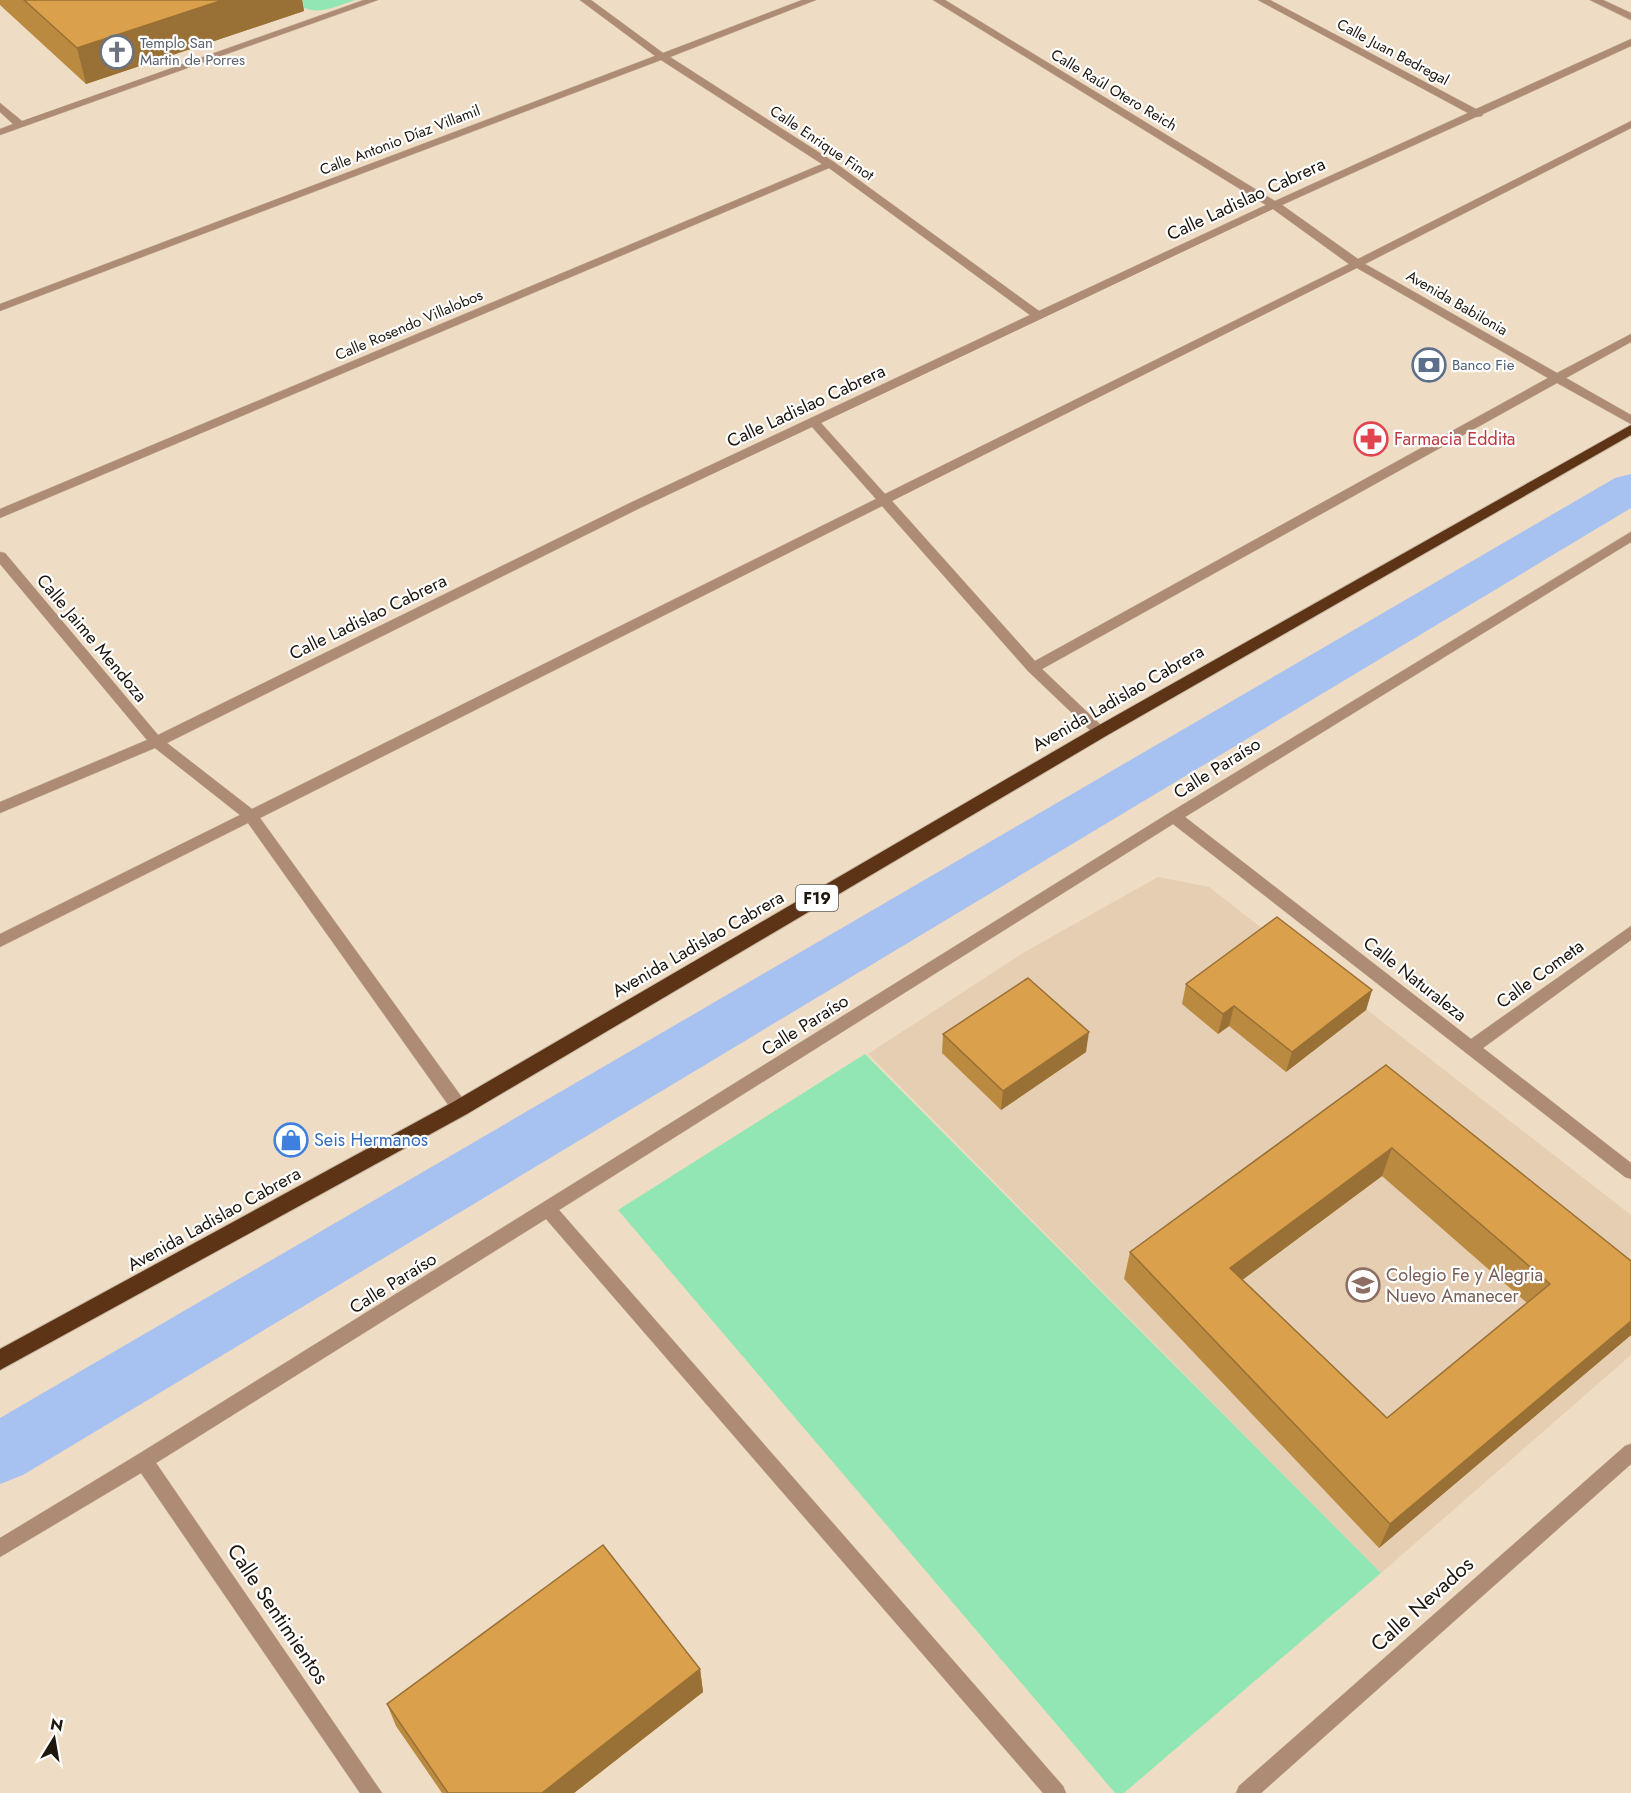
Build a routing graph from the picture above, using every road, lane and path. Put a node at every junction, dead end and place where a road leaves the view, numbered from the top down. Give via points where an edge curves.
1 (373, 0) edge
2 (585, 0) edge
3 (811, 0) edge
4 (938, 0) edge
5 (1263, 0) edge
6 (1595, 0) edge
7 (1631, 17) edge
8 (1631, 42) edge
9 (661, 56) junction
10 (0, 106) edge
11 (1478, 114) junction
12 (1631, 124) edge
13 (20, 125) junction
14 (0, 132) edge
15 (830, 164) junction
16 (1274, 205) junction
17 (1357, 264) junction
18 (0, 308) edge
19 (1039, 316) junction
20 (1631, 337) edge
21 (1559, 378) junction
22 (1631, 420) edge
23 (815, 423) junction
24 (1631, 429) edge
25 (884, 500) junction
26 (0, 514) edge
27 (1631, 536) edge
28 (0, 556) edge
29 (1033, 668) junction
30 (1100, 732) junction
31 (156, 742) junction
32 (0, 808) edge
33 (251, 816) junction
34 (1174, 817) junction
35 (1631, 932) edge
36 (0, 941) edge
37 (1471, 1048) junction
38 (460, 1108) junction
39 (1631, 1172) edge
40 (548, 1209) junction
41 (0, 1360) edge
42 (1631, 1452) edge
43 (144, 1461) junction
44 (0, 1548) edge
45 (372, 1793) edge
46 (1056, 1793) edge
47 (1246, 1793) edge

1 - 13 street
2 - 9 street, Calle Enrique Finot
3 - 9 street, Calle Antonio Díaz Villamil
4 - 16 street, Calle Raúl Otero Reich
5 - 11 street, Calle Juan Bedregal
6 - 7 street
8 - 11 street, Calle Ladislao Cabrera
9 - 15 street, Calle Enrique Finot
9 - 18 street, Calle Antonio Díaz Villamil
10 - 13 street
11 - 16 street, Calle Ladislao Cabrera
12 - 17 street
13 - 14 street
15 - 19 street, Calle Enrique Finot
15 - 26 street, Calle Rosendo Villalobos
16 - 17 street, Avenida Babilonia
16 - 19 street, Calle Ladislao Cabrera
17 - 21 street, Avenida Babilonia
17 - 25 street
19 - 23 street, Calle Ladislao Cabrera
20 - 21 street
21 - 22 street, Avenida Babilonia
21 - 29 street
23 - 25 street
23 - 31 street, Calle Ladislao Cabrera via 636,505
24 - 30 highway, Avenida Ladislao Cabrera / F19
25 - 29 street
25 - 33 street
27 - 34 street, Calle Paraíso
28 - 31 street, Calle Jaime Mendoza
29 - 30 street
30 - 38 highway, Avenida Ladislao Cabrera / F19
31 - 32 street, Calle Ladislao Cabrera
31 - 33 street, Calle Jaime Mendoza
33 - 36 street
33 - 38 street, Calle Jaime Mendoza
34 - 37 street, Calle Naturaleza
34 - 40 street, Calle Paraíso
35 - 37 street, Calle Cometa
37 - 39 street, Calle Naturaleza
38 - 41 highway, Avenida Ladislao Cabrera / F19
40 - 43 street, Calle Paraíso
40 - 46 street
42 - 47 street, Calle Nevados
43 - 44 street, Calle Paraíso
43 - 45 street, Calle Sentimientos

